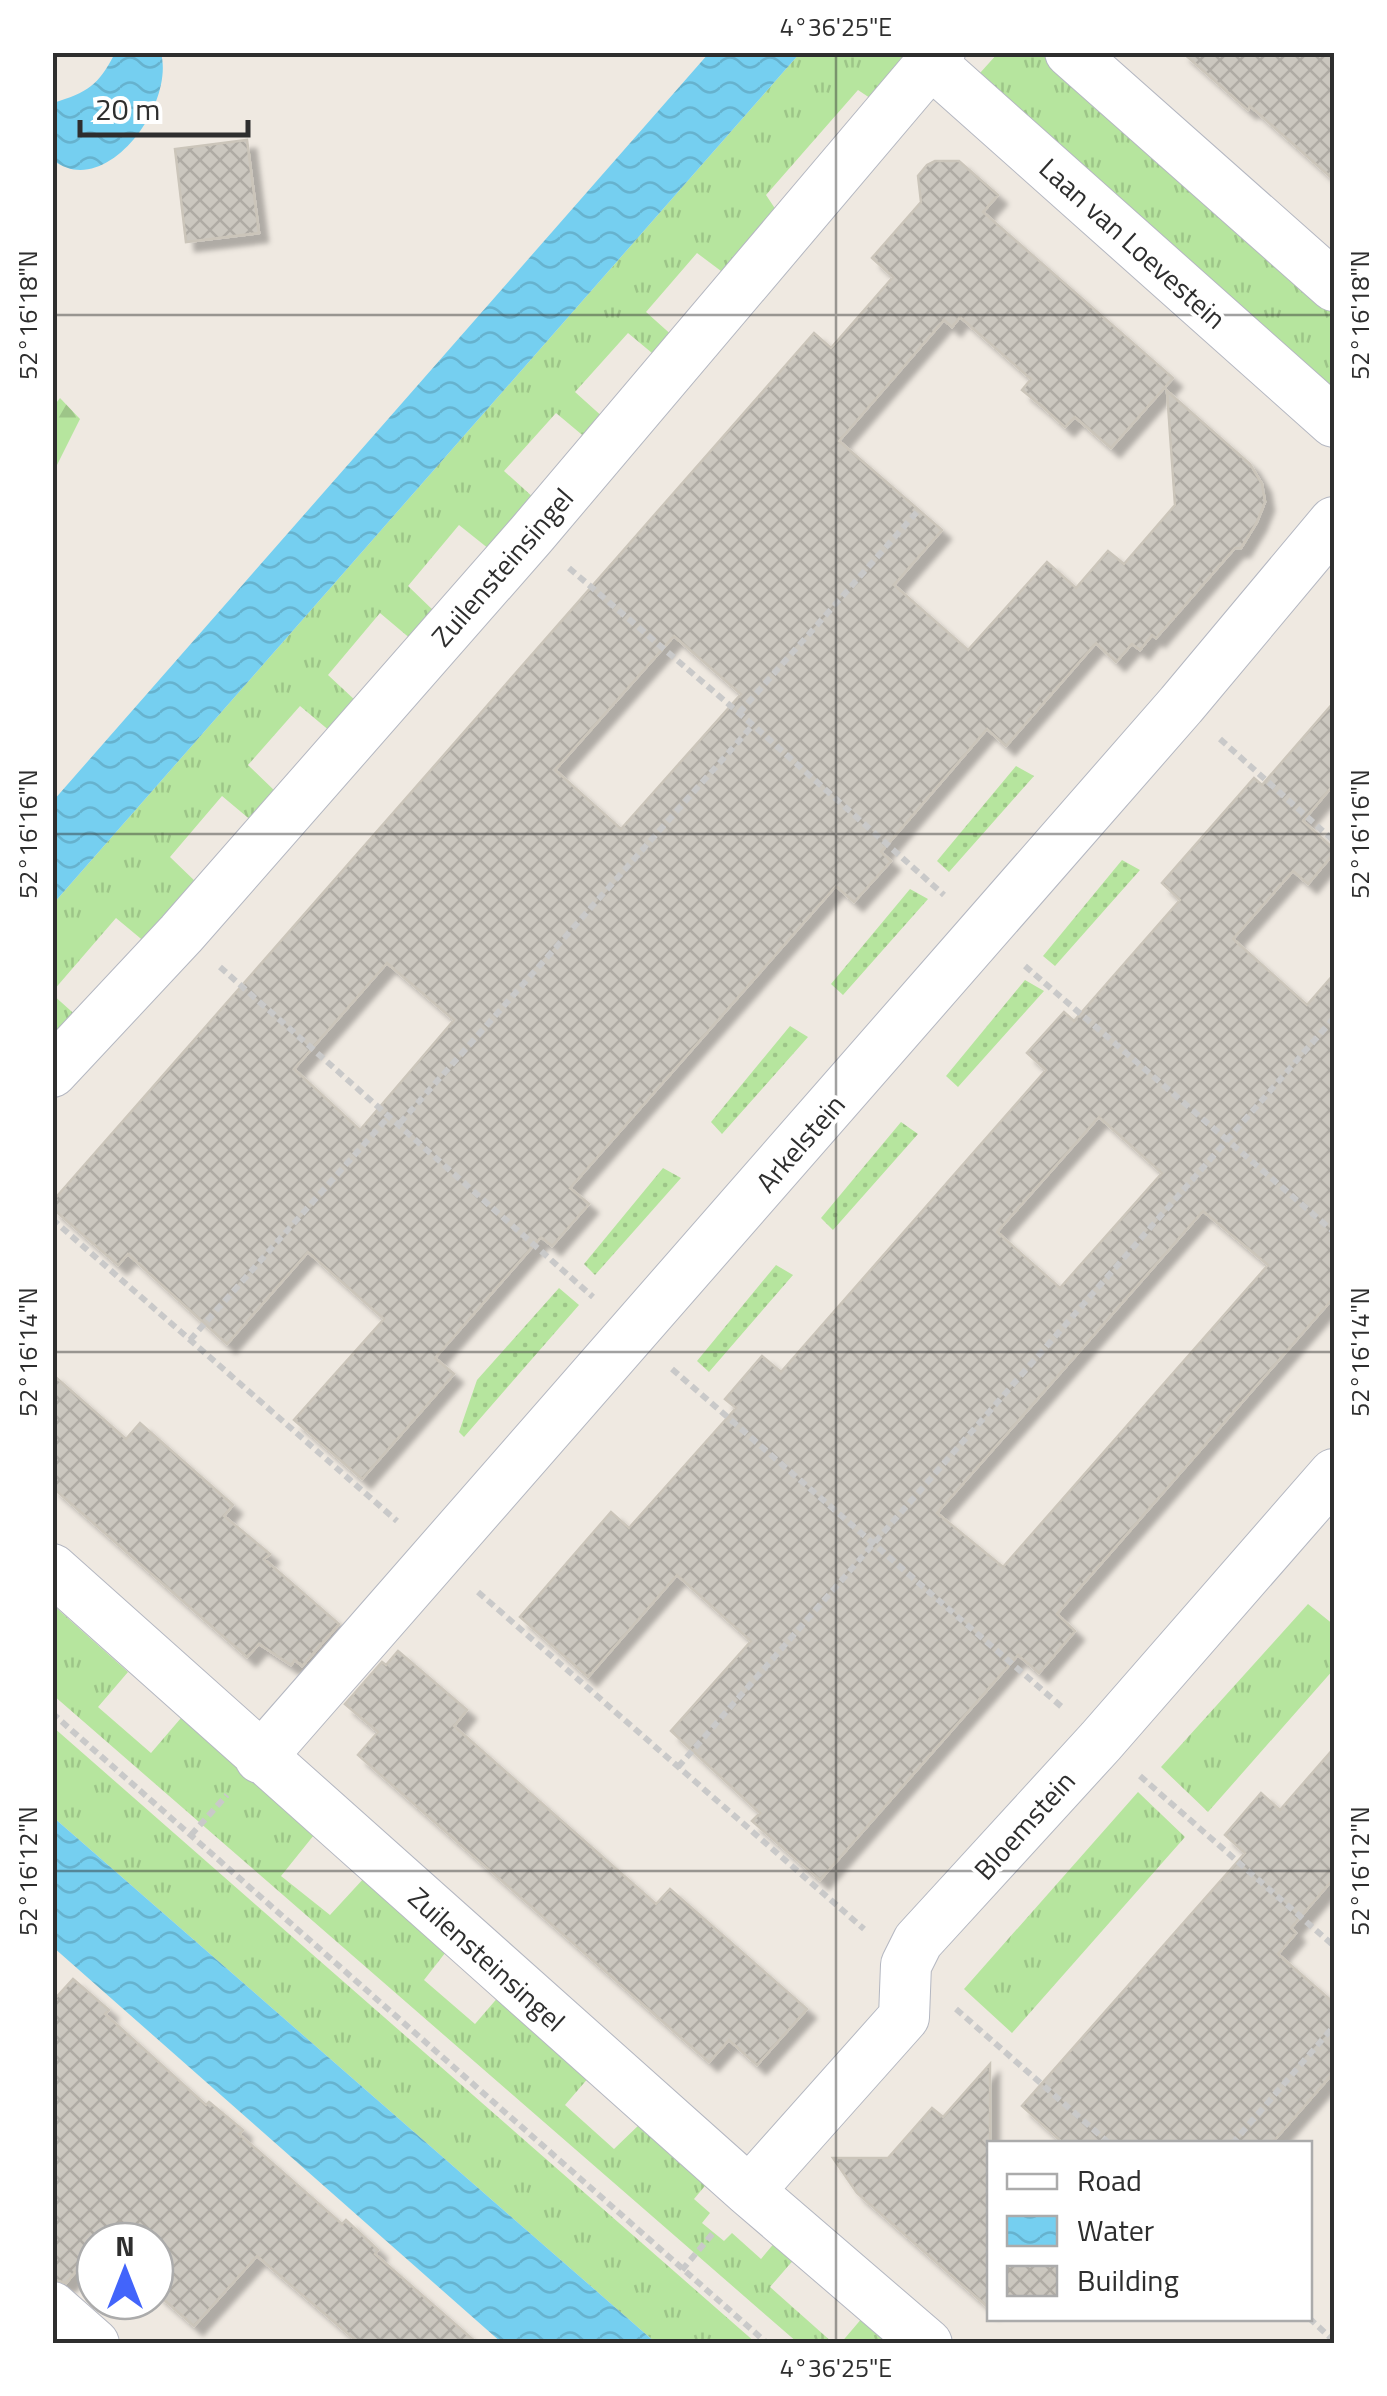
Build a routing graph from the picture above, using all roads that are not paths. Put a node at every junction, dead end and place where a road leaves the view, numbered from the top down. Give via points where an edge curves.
1 (1070, 52) edge
2 (936, 58) edge
3 (1334, 286) edge
4 (1334, 422) edge
5 (1334, 522) edge
6 (52, 1072) edge
7 (1334, 1474) edge
8 (52, 1569) edge
9 (260, 1758) junction
10 (749, 2191) junction
11 (52, 2307) edge
12 (94, 2344) edge
13 (928, 2344) edge

1 - 3 street
2 - 4 street, Laan van Loevestein
2 - 6 street, Zuilensteinsingel via 530,535
5 - 9 street, Arkelstein
7 - 10 street, Bloemstein via 918,1941 906,1965 904,2016
8 - 9 street, Zuilensteinsingel
9 - 10 street, Zuilensteinsingel
10 - 13 street, Zuilensteinsingel
11 - 12 street

